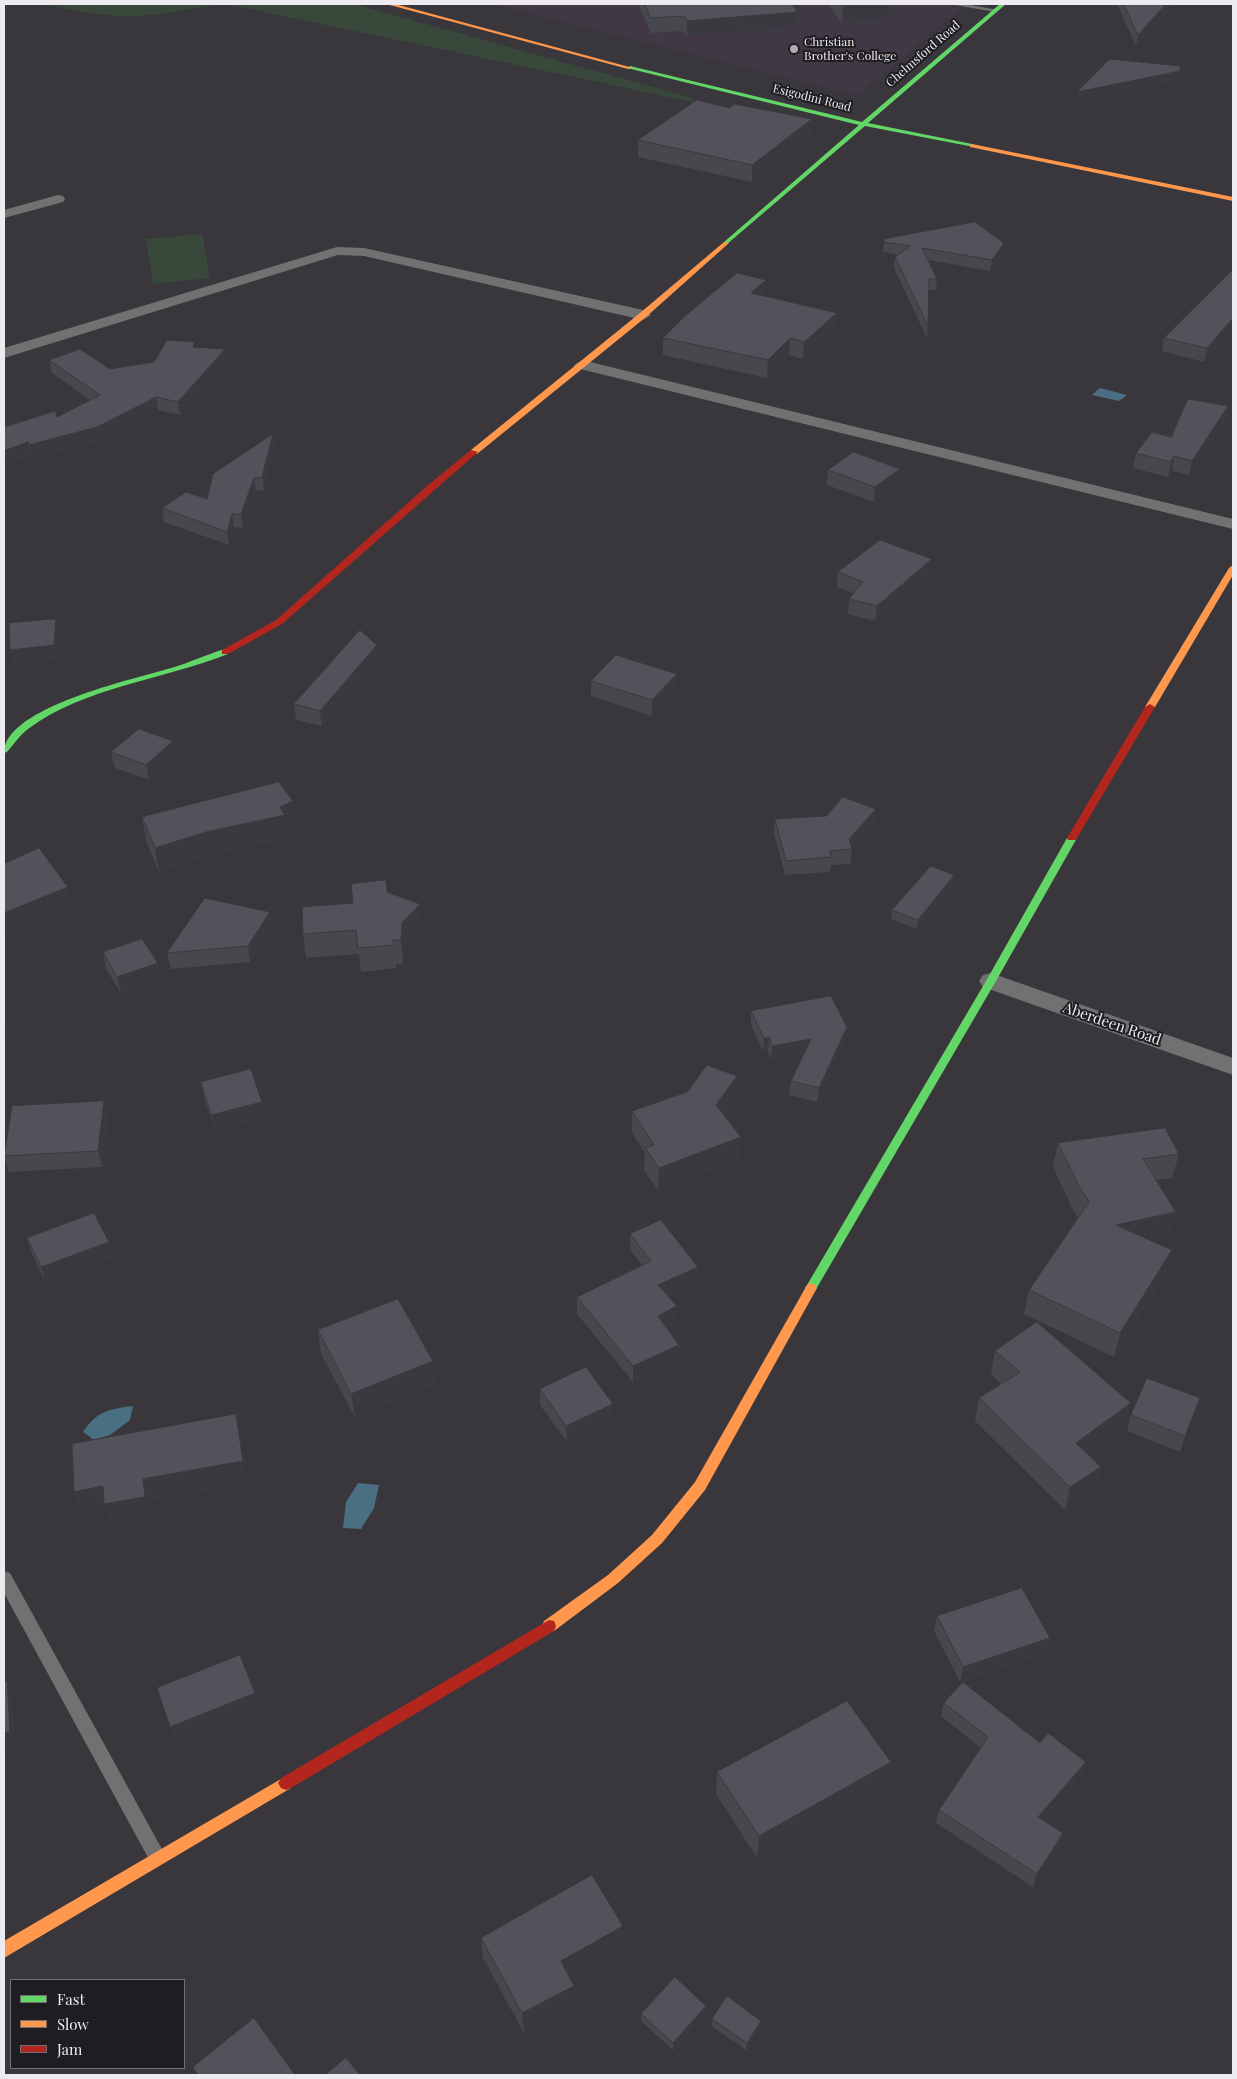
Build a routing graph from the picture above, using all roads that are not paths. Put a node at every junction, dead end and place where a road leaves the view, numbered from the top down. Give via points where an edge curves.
1 (389, 4) edge
2 (953, 4) edge
3 (999, 7) edge
4 (862, 124) junction
5 (58, 199) dead end
6 (1233, 199) edge
7 (4, 214) edge
8 (644, 315) junction
9 (4, 353) edge
10 (582, 365) junction
11 (1233, 524) edge
12 (1233, 568) edge
13 (4, 750) edge
14 (991, 981) junction
15 (1233, 1067) edge
16 (4, 1578) edge
17 (158, 1859) junction
18 (4, 1950) edge

1 - 4 street, Esigodini Road via 603,62
2 - 3 lane
3 - 4 street, Chelmsford Road
4 - 6 street, Esigodini Road
4 - 8 street, Chelmsford Road
5 - 7 street
8 - 9 street via 364,252 337,251
8 - 10 street, Chelmsford Road
10 - 11 street
10 - 13 street, Chelmsford Road via 430,488 279,622 239,646 205,661 102,690 50,712 23,728
12 - 14 street via 1086,813
14 - 15 street, Aberdeen Road
14 - 17 street via 835,1245 700,1486 657,1539 613,1580 561,1619
16 - 17 lane
17 - 18 street

